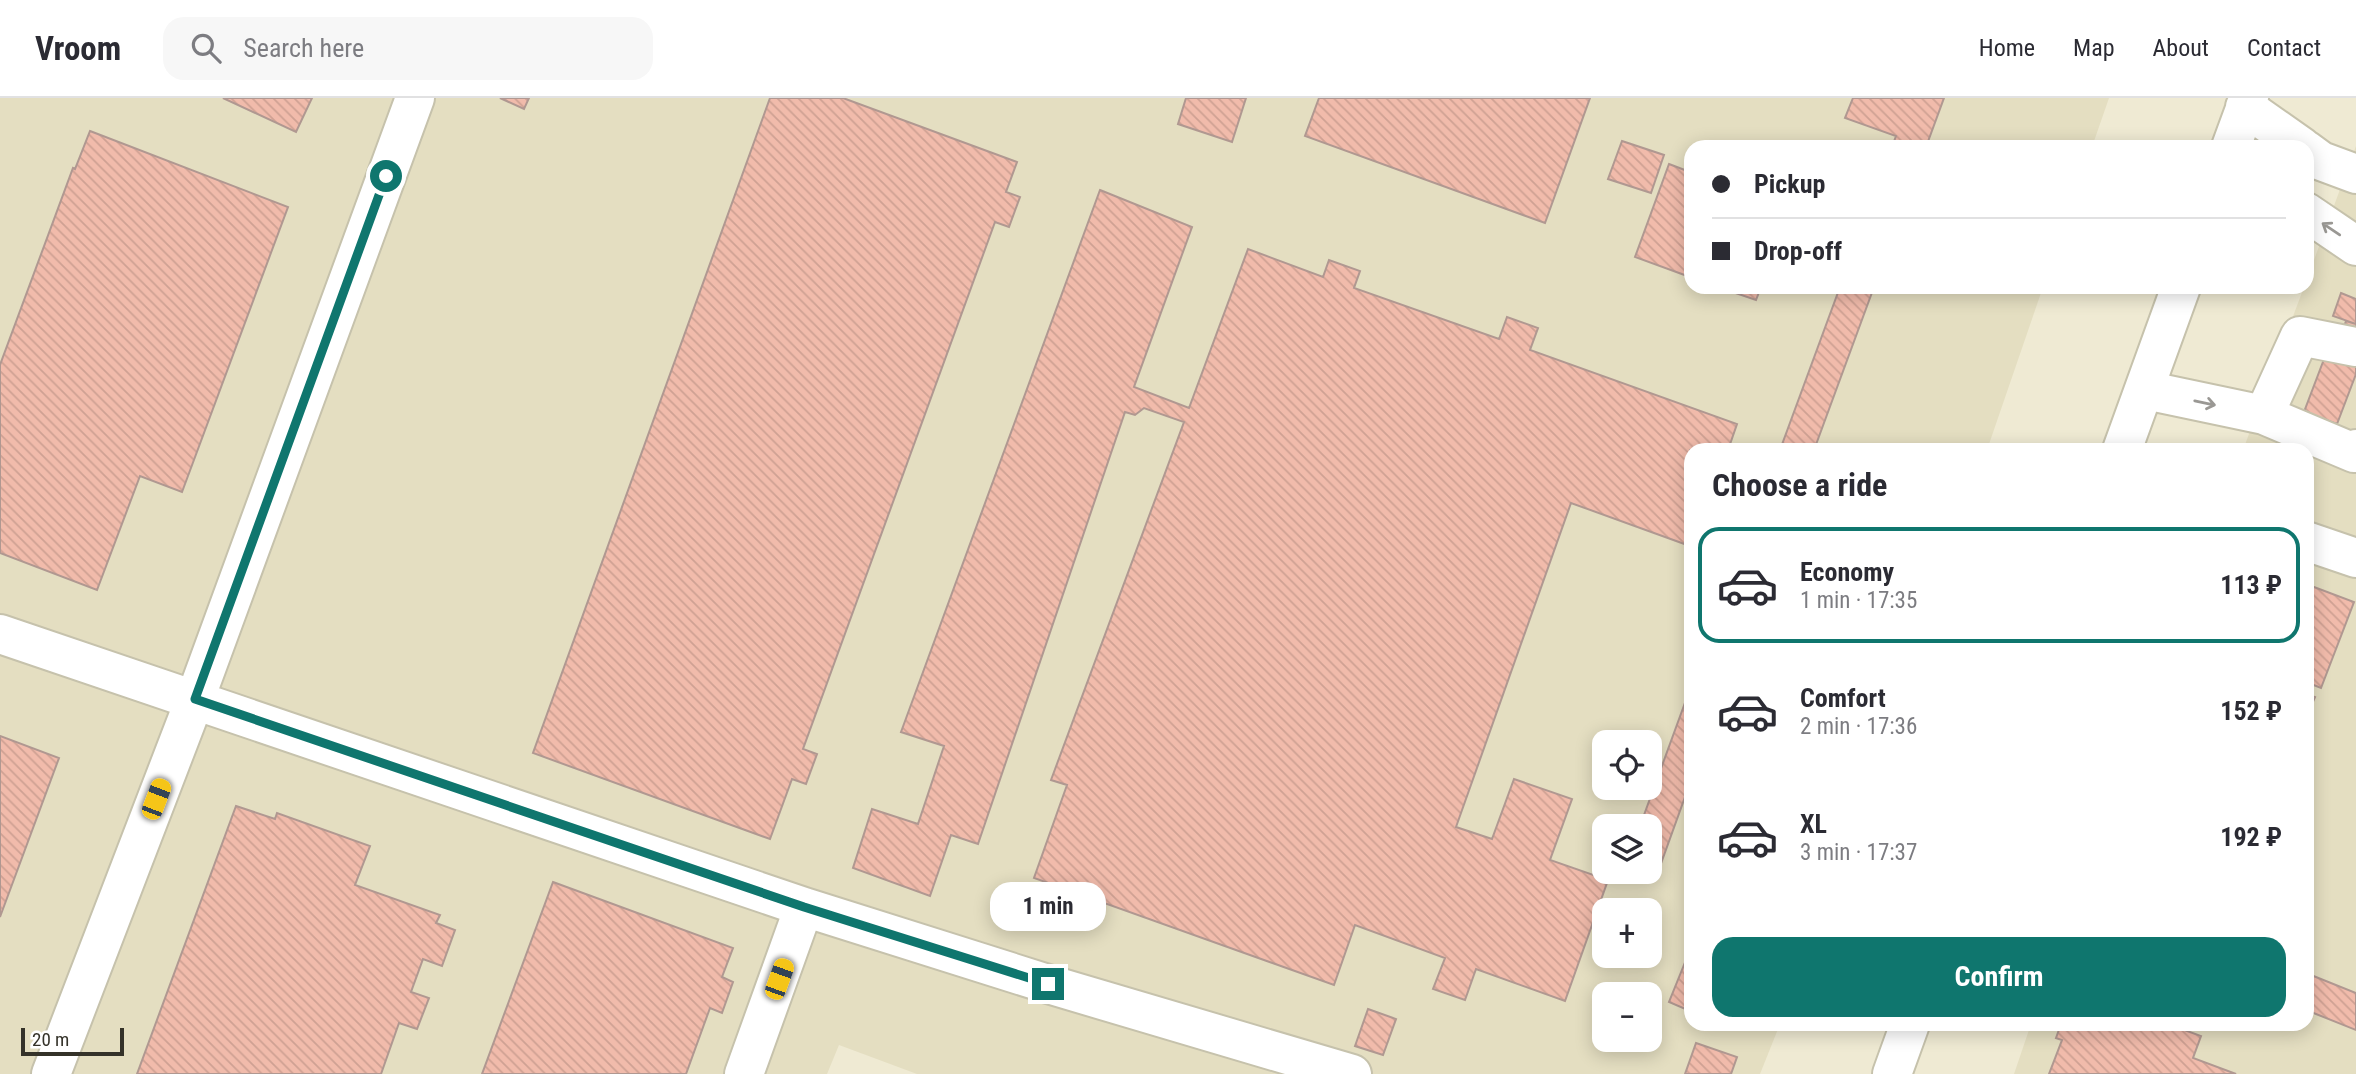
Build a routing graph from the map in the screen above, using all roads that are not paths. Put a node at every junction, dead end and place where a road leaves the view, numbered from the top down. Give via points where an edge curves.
1 (415, 98) edge
2 (2247, 103) edge
3 (2234, 140) edge
4 (2293, 140) edge
5 (2314, 156) edge
6 (2356, 174) edge
7 (2314, 217) edge
8 (2356, 246) edge
9 (2179, 294) edge
10 (2356, 347) edge
11 (2145, 390) junction
12 (2264, 415) junction
13 (2125, 443) edge
14 (2355, 452) edge
15 (2314, 544) edge
16 (2356, 558) edge
17 (0, 634) edge
18 (195, 699) junction
19 (804, 907) junction
20 (1907, 1031) edge
21 (51, 1074) edge
22 (744, 1074) edge
23 (1352, 1074) edge
24 (1892, 1074) edge

1 - 18 street
2 - 3 street
2 - 4 street
5 - 6 street
8 -> 7 street
9 - 11 street
10 - 12 street via 2300,336
11 -> 12 street
11 - 13 street
12 - 14 street
15 - 16 street
17 - 18 street
18 - 19 street
18 - 21 street
19 - 22 street
19 - 23 street
20 - 24 street

